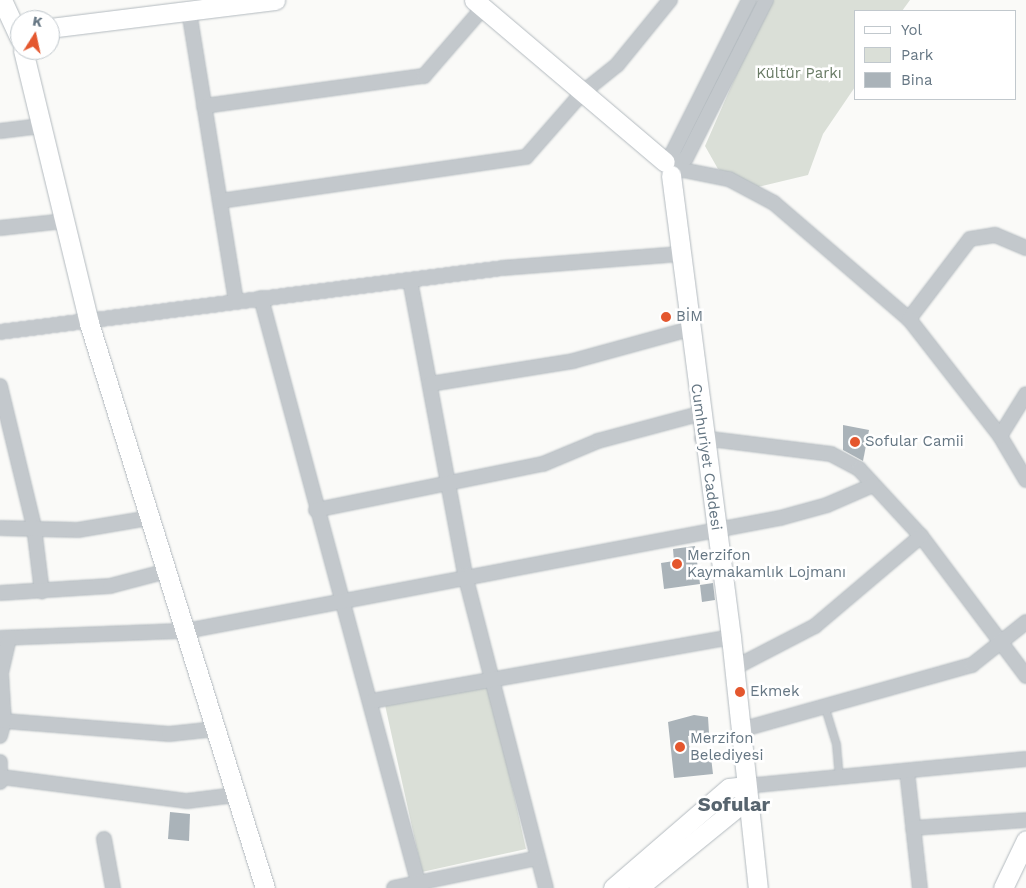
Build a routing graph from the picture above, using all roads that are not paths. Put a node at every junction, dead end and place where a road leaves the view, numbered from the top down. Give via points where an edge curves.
1 (2, 0) edge
2 (275, 0) edge
3 (670, 0) edge
4 (749, 0) edge
5 (766, 0) edge
6 (478, 4) edge
7 (189, 11) junction
8 (10, 21) edge
9 (60, 27) edge
10 (25, 60) edge
11 (582, 94) junction
12 (204, 106) junction
13 (41, 126) junction
14 (0, 131) edge
15 (672, 166) junction
16 (220, 200) junction
17 (64, 222) junction
18 (0, 228) edge
19 (1026, 248) edge
20 (679, 254) junction
21 (410, 280) junction
22 (261, 298) junction
23 (236, 300) junction
24 (908, 319) junction
25 (89, 323) junction
26 (688, 329) junction
27 (0, 332) edge
28 (430, 384) junction
29 (0, 386) edge
30 (1026, 394) edge
31 (699, 414) junction
32 (5, 429) edge
33 (1000, 436) junction
34 (702, 438) junction
35 (1026, 480) edge
36 (448, 483) junction
37 (873, 485) junction
38 (316, 510) junction
39 (150, 518) junction
40 (34, 527) junction
41 (0, 528) edge
42 (716, 529) junction
43 (921, 536) junction
44 (167, 571) junction
45 (465, 574) junction
46 (42, 592) junction
47 (0, 593) edge
48 (343, 601) junction
49 (1026, 622) edge
50 (186, 631) junction
51 (731, 637) junction
52 (4, 638) edge
53 (1000, 645) junction
54 (734, 668) junction
55 (1026, 676) edge
56 (490, 677) junction
57 (372, 701) junction
58 (825, 708) junction
59 (4, 721) junction
60 (216, 729) junction
61 (740, 730) junction
62 (0, 736) edge
63 (1026, 759) edge
64 (0, 762) edge
65 (907, 772) junction
66 (839, 778) junction
67 (1, 780) edge
68 (747, 793) junction
69 (236, 795) junction
70 (1026, 820) edge
71 (913, 828) junction
72 (104, 840) dead end
73 (1026, 840) edge
74 (538, 858) junction
75 (418, 882) junction
76 (113, 888) edge
77 (264, 888) edge
78 (394, 888) edge
79 (546, 888) edge
80 (613, 888) edge
81 (638, 888) edge
82 (758, 888) edge
83 (920, 888) edge
84 (1003, 888) edge

1 - 8 street
2 - 7 street
3 - 11 street via 617,65
4 - 15 street
5 - 15 street via 686,158
6 - 11 street
6 - 12 street via 424,76
7 - 9 street
7 - 12 street
10 - 13 street
11 - 15 street
11 - 16 street via 526,157
12 - 16 street
13 - 14 street
13 - 17 street
15 - 20 street, Cumhuriyet Caddesi
15 - 24 street via 729,179 774,203
16 - 23 street
17 - 18 street
17 - 25 street
19 - 24 street via 995,235 970,239
20 - 21 street
20 - 26 street, Cumhuriyet Caddesi
21 - 22 street
21 - 28 street
22 - 23 street
22 - 38 street
23 - 25 street
24 - 33 street
25 - 27 street
25 - 39 street
26 - 28 street via 602,355
26 - 31 street, Cumhuriyet Caddesi
28 - 36 street
29 - 32 street
30 - 33 street
31 - 34 street, Cumhuriyet Caddesi
31 - 36 street via 598,441 543,464
32 - 40 street
33 - 35 street
34 - 37 street via 831,454 859,469
34 - 42 street, Cumhuriyet Caddesi
36 - 38 street
36 - 45 street
37 - 42 street via 804,512
37 - 43 street
38 - 48 street
39 - 40 street via 78,530
39 - 44 street
40 - 41 street
40 - 46 street
42 - 45 street
42 - 51 street, Cumhuriyet Caddesi
43 - 53 street
43 - 54 street via 815,626
44 - 46 street via 110,586
44 - 50 street
45 - 48 street
45 - 56 street
46 - 47 street
48 - 50 street
48 - 57 street
49 - 53 street
50 - 52 street
50 - 60 street
51 - 54 street, Cumhuriyet Caddesi
51 - 56 street
52 - 59 street via 1,673
53 - 55 street
53 - 58 street via 972,665
54 - 61 street, Cumhuriyet Caddesi
56 - 57 street
56 - 74 street
57 - 75 street
58 - 61 street
58 - 66 lane via 836,744
59 - 60 street via 169,734
59 - 62 street
60 - 69 street
61 - 68 street, Cumhuriyet Caddesi
63 - 65 street
64 - 67 street
65 - 66 street
65 - 71 street
66 - 68 street
67 - 69 street via 187,801
68 - 80 street via 729,788
68 - 81 street
68 - 82 street, Cumhuriyet Caddesi
69 - 77 street
70 - 71 street
71 - 83 street
72 - 76 street
73 - 84 street
74 - 75 street
74 - 79 street
75 - 78 street

